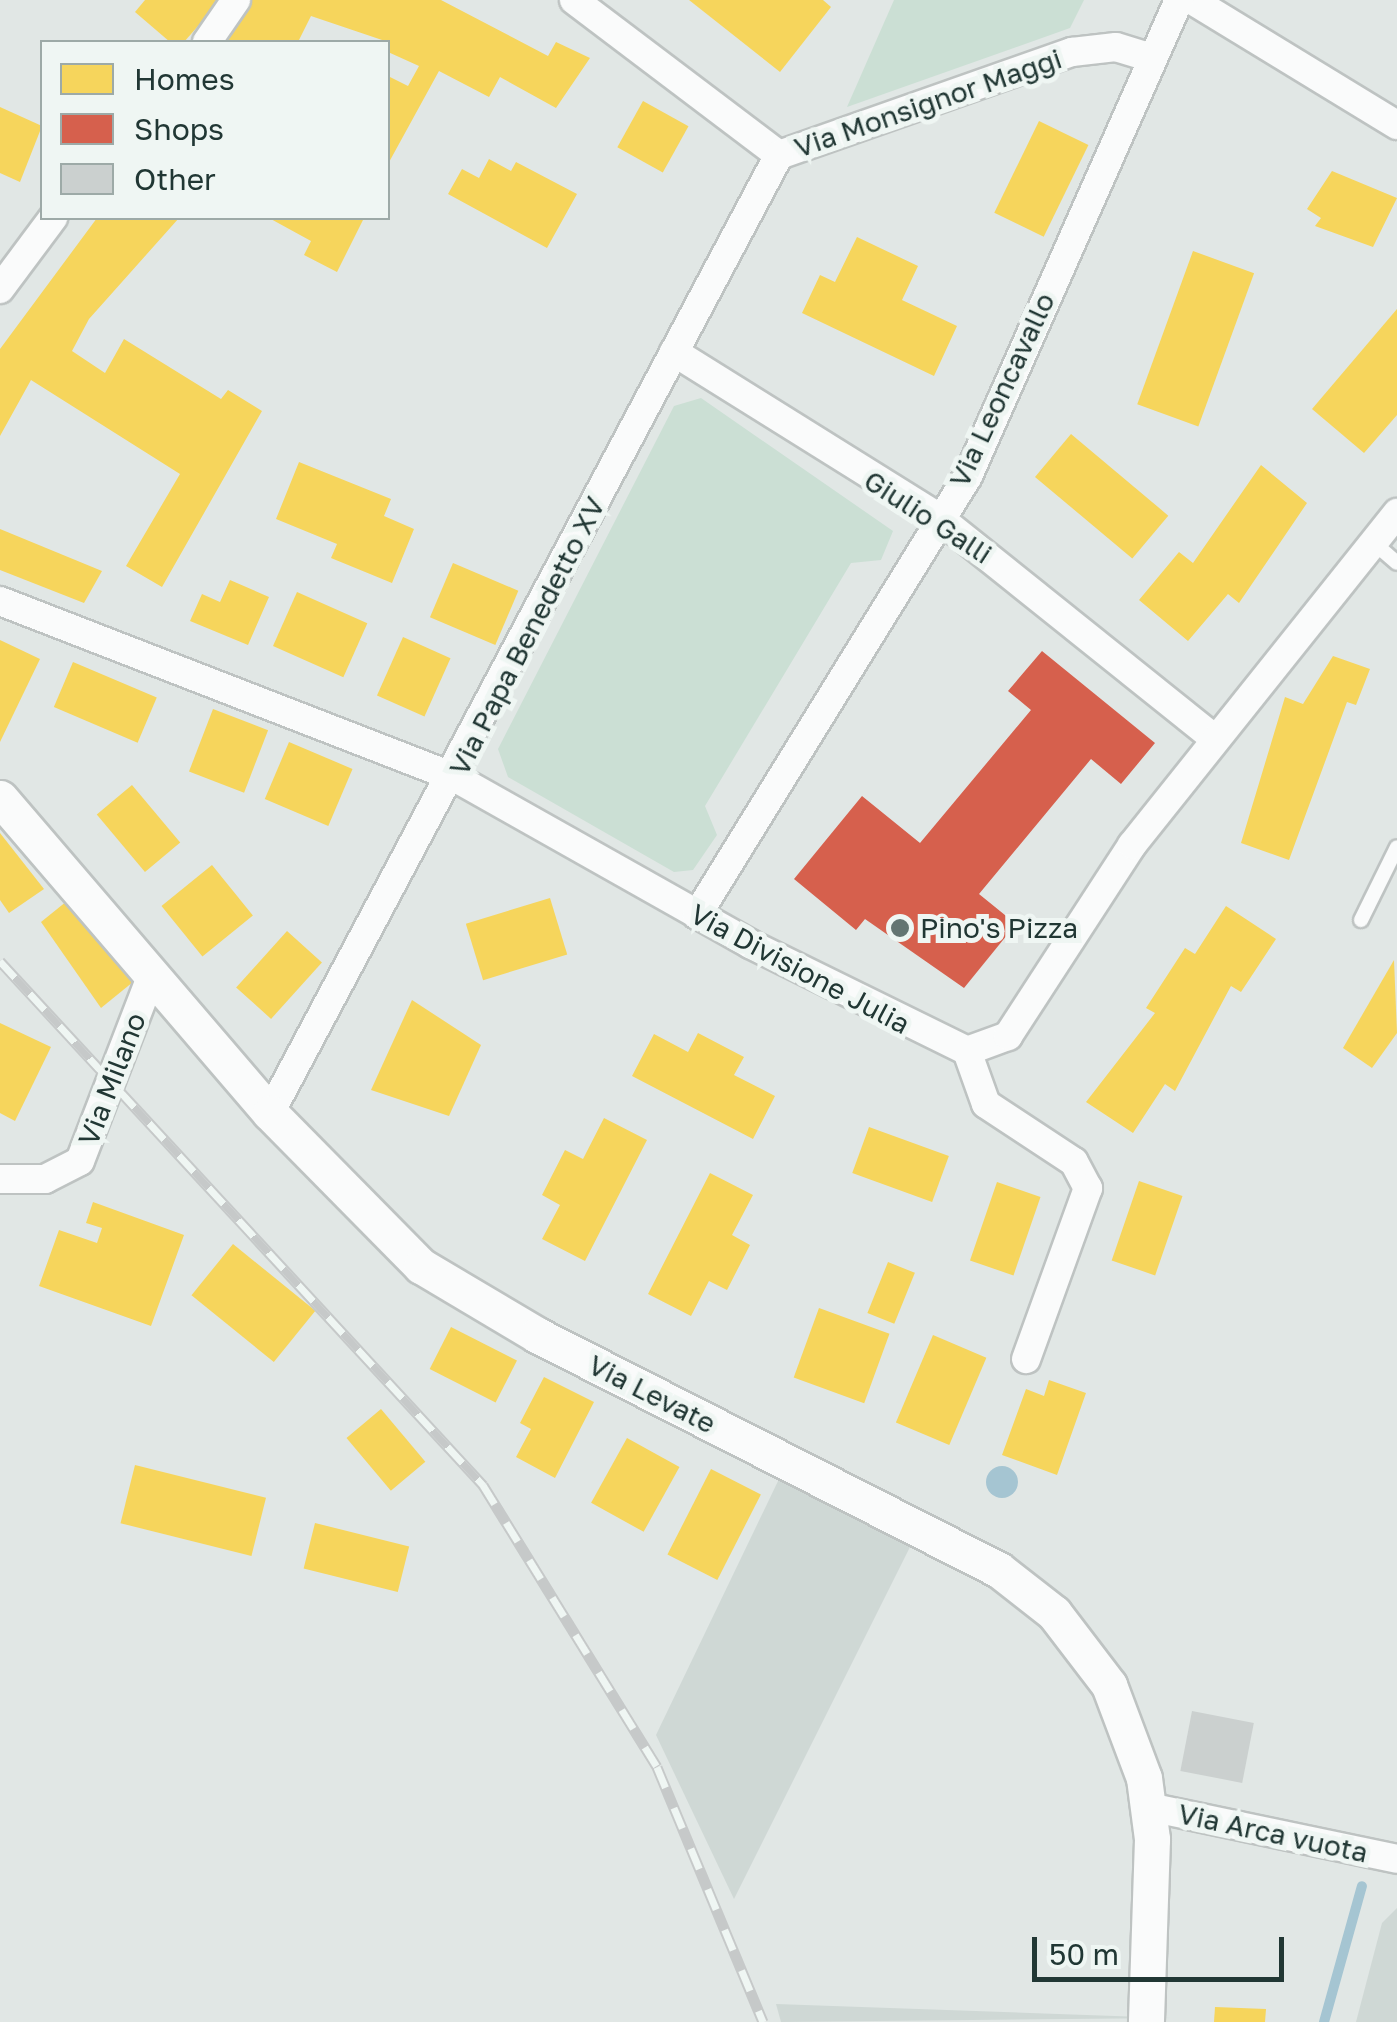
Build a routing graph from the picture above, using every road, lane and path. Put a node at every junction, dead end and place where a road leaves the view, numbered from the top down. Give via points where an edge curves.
1 (236, 0) edge
2 (574, 0) edge
3 (1179, 0) edge
4 (1192, 0) edge
5 (208, 40) edge
6 (1152, 58) junction
7 (1397, 125) edge
8 (779, 155) junction
9 (51, 220) edge
10 (0, 288) edge
11 (674, 352) junction
12 (1397, 514) edge
13 (938, 517) junction
14 (1374, 543) junction
15 (1397, 563) edge
16 (0, 601) edge
17 (1214, 738) junction
18 (454, 777) junction
19 (0, 798) edge
20 (1397, 847) edge
21 (697, 914) junction
22 (1361, 920) dead end
23 (152, 974) junction
24 (967, 1051) junction
25 (270, 1114) junction
26 (0, 1179) edge
27 (1026, 1359) dead end
28 (1150, 1807) junction
29 (1397, 1860) edge
30 (1146, 2022) edge

1 - 5 street
2 - 8 street, Via Monsignor Maggi
3 - 6 street, Via Leoncavallo
4 - 7 street
6 - 8 street, Via Monsignor Maggi via 1116,47 1072,52
6 - 13 street, Via Leoncavallo via 968,476
8 - 11 street, Via Papa Benedetto XV
9 - 10 street
11 - 13 street, Giulio Galli
11 - 18 street, Via Papa Benedetto XV
12 - 14 street
13 - 17 street, Giulio Galli
13 - 21 street, Via Leoncavallo
14 - 15 lane
14 - 17 street
16 - 18 street, Via Divisione Julia
17 - 24 street via 1008,1036
18 - 21 street, Via Divisione Julia
18 - 25 street, Via Papa Benedetto XV
19 - 23 street, Via Levate
20 - 22 lane
21 - 24 street, Via Divisione Julia
23 - 25 street, Via Levate
23 - 26 street, Via Milano via 80,1161 45,1179
24 - 27 street via 986,1104 1074,1162 1088,1188
25 - 28 street, Via Levate via 392,1240 450,1286 1029,1590 1108,1684
28 - 29 street, Via Arca vuota
28 - 30 street, Via Levate

